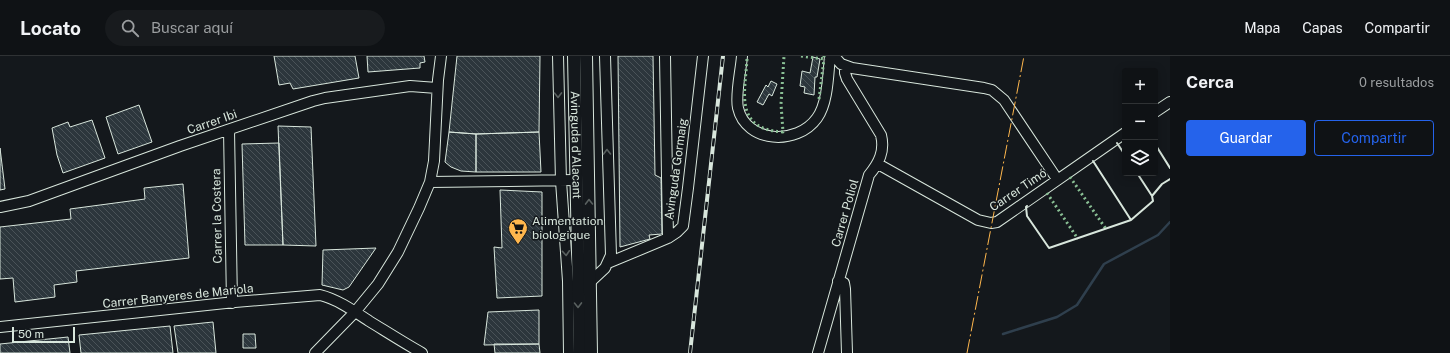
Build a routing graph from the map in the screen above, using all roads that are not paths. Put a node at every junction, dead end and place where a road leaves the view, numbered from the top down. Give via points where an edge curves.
1 (441, 56) edge
2 (558, 56) edge
3 (574, 56) edge
4 (586, 56) edge
5 (605, 56) edge
6 (665, 56) edge
7 (703, 56) edge
8 (742, 56) edge
9 (830, 56) edge
10 (834, 56) edge
11 (846, 66) junction
12 (437, 88) junction
13 (1170, 102) edge
14 (1158, 110) edge
15 (229, 130) junction
16 (1122, 135) edge
17 (878, 164) junction
18 (1058, 179) junction
19 (560, 180) junction
20 (576, 180) junction
21 (430, 182) junction
22 (0, 207) edge
23 (668, 238) junction
24 (608, 263) junction
25 (838, 281) junction
26 (590, 282) junction
27 (232, 303) junction
28 (355, 312) junction
29 (0, 327) edge
30 (315, 353) edge
31 (422, 353) edge
32 (569, 353) edge
33 (580, 353) edge
34 (591, 353) edge
35 (818, 353) edge
36 (847, 353) edge

1 - 12 street
2 -> 19 street
3 - 20 main road, Avinguda d'Alacant
26 -> 4 main road, Avinguda d'Alacant
24 -> 5 street via 611,250
6 - 23 street
7 - 23 street, Avinguda Gormaig via 682,226
8 - 9 street via 738,101 740,112 753,129 777,137 800,132 818,117 825,98
10 - 11 street
11 - 17 street, Carrer Poliol via 847,79 883,141
11 - 18 street via 992,90 1009,107
12 - 15 street, Carrer Ibi via 410,86 325,98
12 - 21 street via 434,161
13 - 14 street
15 - 22 street, Carrer Ibi via 29,201
15 - 27 street, Carrer la Costera
16 - 18 street, Carrer Timó
17 - 18 street, Carrer Timó via 978,220 991,223 997,222
17 - 25 street, Carrer Poliol via 869,175
19 - 20 street
19 - 21 street
19 -> 32 street via 568,281
20 -> 33 main road, Avinguda d'Alacant
21 - 28 street via 398,252 378,284
23 - 24 street, Avinguda Gormaig
24 - 26 street
25 - 35 street, Carrer Poliol
25 - 36 street via 844,283 845,289
26 - 34 main road, Avinguda d'Alacant
27 - 28 street, Carrer Banyeres de Mariola via 320,295 333,299
27 - 29 street, Carrer Banyeres de Mariola
28 - 30 street
28 - 31 street, Carrer Banyeres de Mariola

